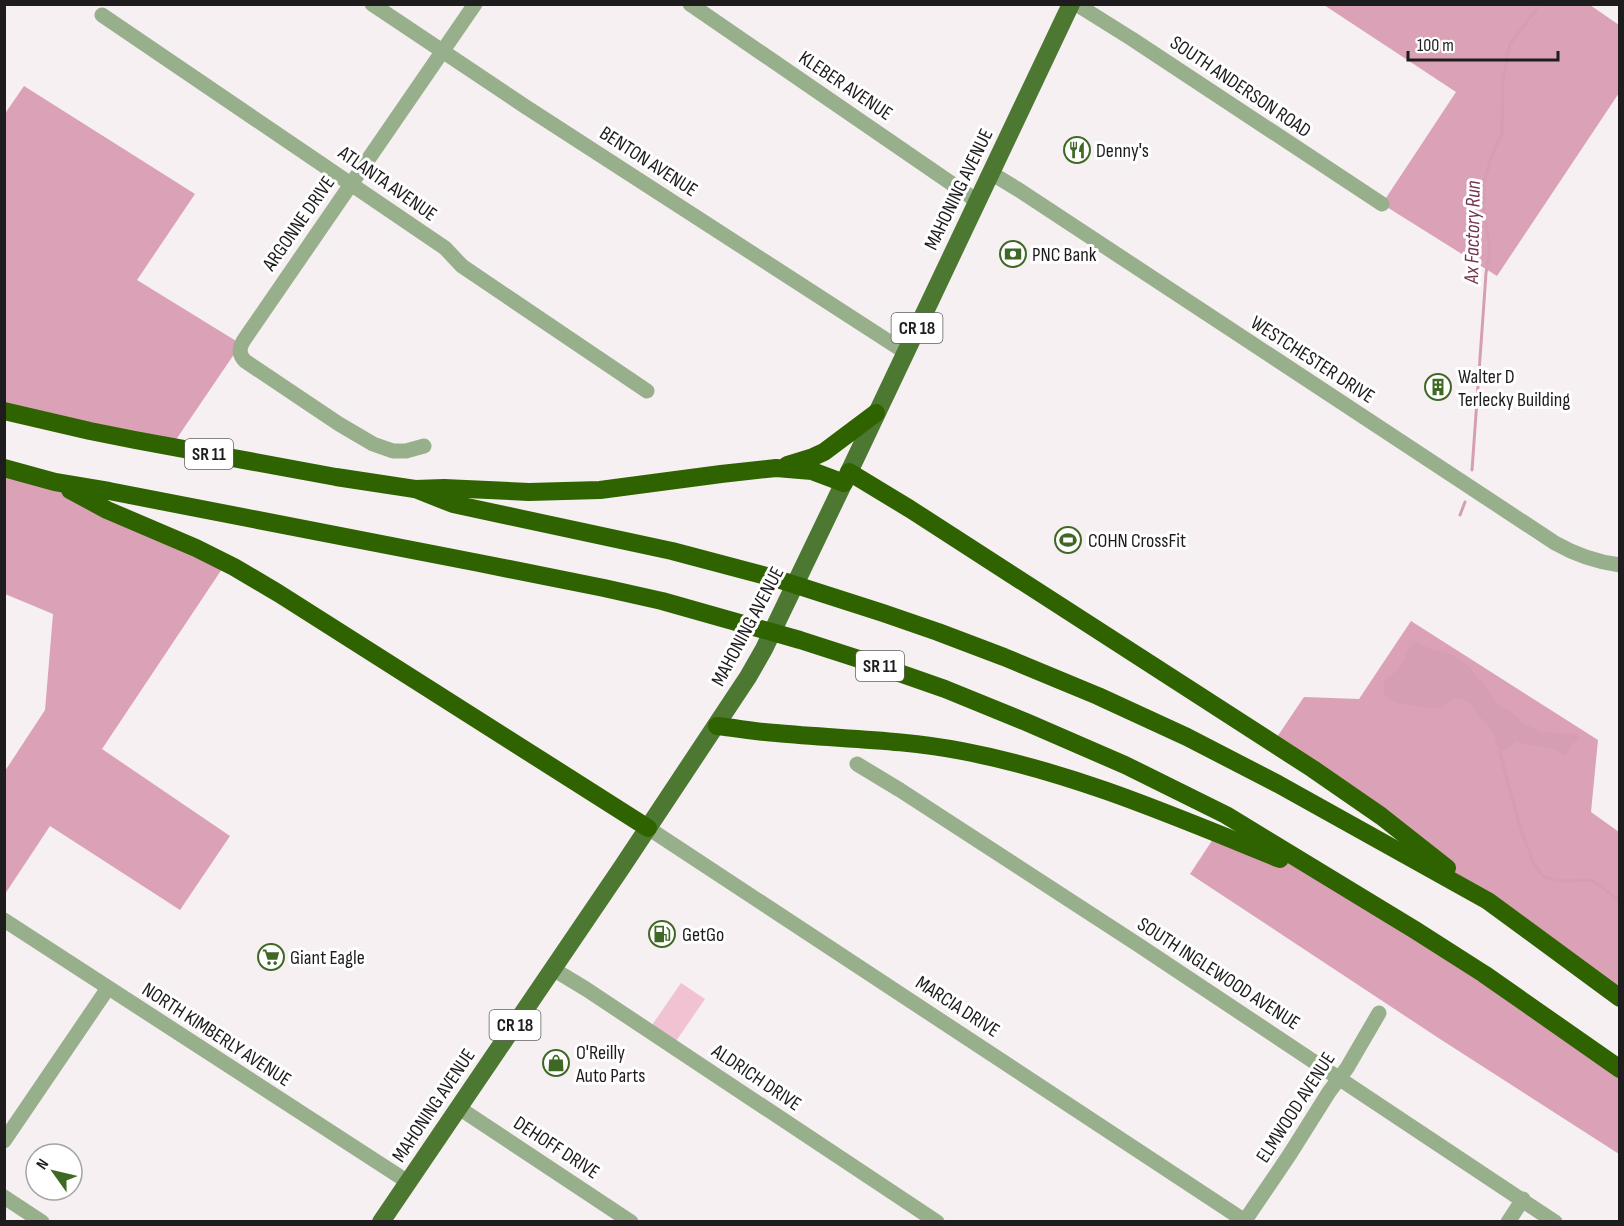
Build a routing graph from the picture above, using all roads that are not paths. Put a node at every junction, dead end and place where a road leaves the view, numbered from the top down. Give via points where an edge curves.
1 (372, 4) edge
2 (475, 4) edge
3 (690, 4) edge
4 (1071, 4) edge
5 (1076, 4) edge
6 (102, 15) dead end
7 (442, 51) junction
8 (991, 173) junction
9 (351, 183) junction
10 (977, 201) junction
11 (1382, 204) dead end
12 (905, 352) junction
13 (647, 391) dead end
14 (4, 411) edge
15 (876, 413) junction
16 (424, 446) dead end
17 (4, 468) edge
18 (776, 468) junction
19 (846, 478) junction
20 (55, 482) junction
21 (415, 489) junction
22 (1620, 565) edge
23 (717, 726) junction
24 (857, 764) dead end
25 (648, 828) junction
26 (1328, 878) junction
27 (1488, 902) junction
28 (4, 920) edge
29 (553, 969) junction
30 (108, 988) junction
31 (1620, 998) edge
32 (1379, 1013) dead end
33 (1620, 1070) edge
34 (1339, 1078) junction
35 (459, 1108) junction
36 (4, 1141) edge
37 (408, 1182) junction
38 (4, 1197) edge
39 (1523, 1199) junction
40 (42, 1221) edge
41 (381, 1221) edge
42 (631, 1221) edge
43 (937, 1221) edge
44 (1244, 1221) edge
45 (1508, 1221) edge
46 (1555, 1221) edge

1 - 7 street, BENTON AVENUE
2 - 7 street, ARGONNE DRIVE
3 - 10 street, KLEBER AVENUE
4 - 8 main road, MAHONING AVENUE / CR 18
5 - 11 street, SOUTH ANDERSON ROAD
6 - 9 street, ATLANTA AVENUE
7 - 9 street, ARGONNE DRIVE
7 - 12 street, BENTON AVENUE
8 - 10 main road, MAHONING AVENUE / CR 18
8 - 22 street, WESTCHESTER DRIVE via 1555,543 1593,561
9 - 13 street, ATLANTA AVENUE via 445,248 462,266
9 - 16 street, ARGONNE DRIVE via 246,337 240,354 373,444 393,451
10 - 12 main road, MAHONING AVENUE / CR 18
12 - 15 main road, MAHONING AVENUE / CR 18
14 - 21 highway, SR 11 via 135,440
15 - 18 highway via 824,452
15 - 19 main road, MAHONING AVENUE / CR 18
17 - 20 highway, SR 11
18 - 19 highway
18 - 21 highway via 590,491
19 - 23 main road, MAHONING AVENUE / CR 18 via 764,649
19 - 27 highway via 910,509 1313,769 1381,816
20 - 25 highway via 234,567
20 - 26 highway, SR 11 via 604,588 790,637 945,689 1125,765 1226,815
21 - 27 highway, SR 11 via 463,506 672,551 774,578 1004,657 1197,742
23 - 25 main road, MAHONING AVENUE / CR 18
23 - 26 highway via 920,744 998,758 1131,798
24 - 34 street, SOUTH INGLEWOOD AVENUE
25 - 29 main road, MAHONING AVENUE / CR 18
25 - 44 street, MARCIA DRIVE
26 - 33 highway, SR 11 via 1484,974
27 - 31 highway, SR 11
28 - 30 street, NORTH KIMBERLY AVENUE
29 - 35 main road, MAHONING AVENUE / CR 18
29 - 43 street, ALDRICH DRIVE
30 - 36 street
30 - 37 street, NORTH KIMBERLY AVENUE
32 - 34 street, ELMWOOD AVENUE
34 - 39 street, SOUTH INGLEWOOD AVENUE
34 - 44 street, ELMWOOD AVENUE
35 - 37 main road, MAHONING AVENUE / CR 18
35 - 42 street, DEHOFF DRIVE
37 - 41 main road, MAHONING AVENUE / CR 18
38 - 40 street
39 - 45 street
39 - 46 street, SOUTH INGLEWOOD AVENUE

